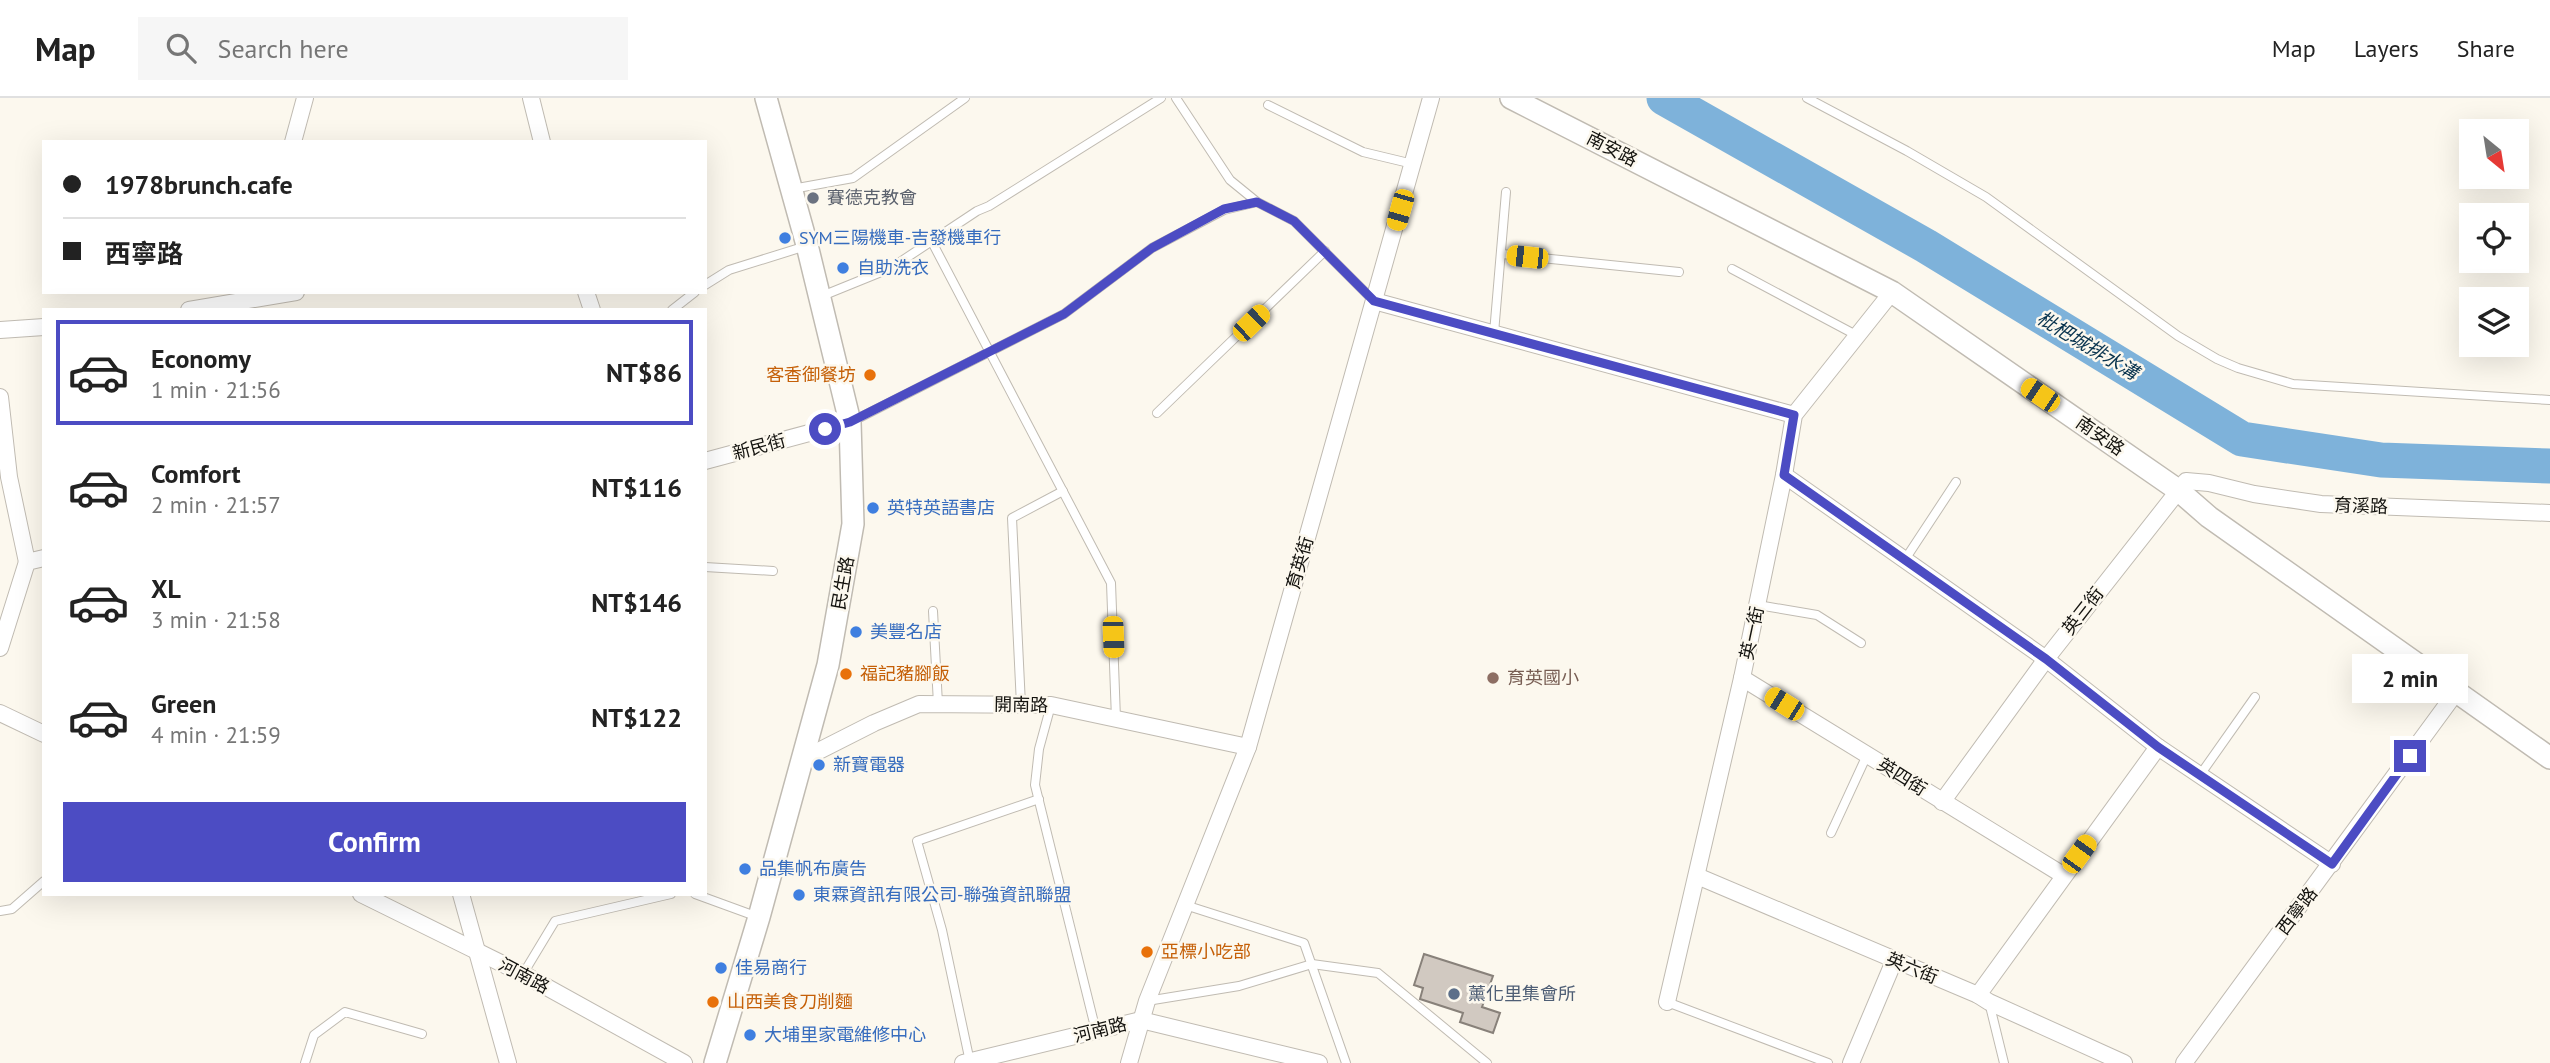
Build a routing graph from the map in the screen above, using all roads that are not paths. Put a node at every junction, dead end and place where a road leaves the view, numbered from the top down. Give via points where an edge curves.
1 (305, 98) edge
2 (531, 98) edge
3 (766, 98) edge
4 (965, 98) edge
5 (1161, 98) edge
6 (1176, 98) edge
7 (1431, 98) edge
8 (1511, 98) edge
9 (1807, 98) edge
10 (1268, 105) dead end
11 (294, 140) edge
12 (542, 140) edge
13 (1413, 164) junction
14 (791, 189) junction
15 (1506, 192) dead end
16 (1257, 202) junction
17 (932, 242) junction
18 (807, 246) junction
19 (1325, 251) junction
20 (1502, 254) junction
21 (1732, 269) dead end
22 (1679, 272) dead end
23 (707, 284) edge
24 (1892, 292) junction
25 (287, 294) edge
26 (693, 294) edge
27 (819, 297) junction
28 (1374, 301) junction
29 (201, 308) edge
30 (675, 308) edge
31 (42, 327) edge
32 (0, 330) edge
33 (1494, 333) junction
34 (1856, 335) junction
35 (990, 350) junction
36 (0, 397) edge
37 (2550, 400) edge
38 (1157, 413) dead end
39 (1794, 415) junction
40 (850, 422) junction
41 (707, 460) edge
42 (1784, 475) junction
43 (4, 478) edge
44 (1956, 482) dead end
45 (2178, 490) junction
46 (1063, 491) junction
47 (2550, 513) edge
48 (42, 558) edge
49 (1903, 561) junction
50 (27, 562) junction
51 (707, 568) edge
52 (773, 571) dead end
53 (1758, 605) junction
54 (933, 611) dead end
55 (1861, 643) dead end
56 (0, 648) edge
57 (2046, 659) junction
58 (1742, 678) junction
59 (2457, 691) junction
60 (2255, 697) dead end
61 (938, 704) junction
62 (1021, 705) junction
63 (1051, 705) junction
64 (0, 713) edge
65 (1116, 719) junction
66 (42, 733) edge
67 (1248, 747) junction
68 (2158, 747) junction
69 (1867, 755) junction
70 (2550, 758) edge
71 (801, 760) junction
72 (2200, 775) junction
73 (1039, 799) junction
74 (1942, 802) junction
75 (1830, 833) dead end
76 (2332, 864) junction
77 (2063, 875) junction
78 (1698, 876) junction
79 (42, 883) edge
80 (365, 896) edge
81 (462, 896) edge
82 (662, 896) edge
83 (700, 896) edge
84 (1185, 905) junction
85 (0, 911) edge
86 (758, 917) junction
87 (478, 952) junction
88 (1894, 961) junction
89 (1312, 964) junction
90 (523, 974) junction
91 (1984, 998) junction
92 (1147, 1001) junction
93 (1667, 1002) joint
94 (1141, 1020) junction
95 (1096, 1031) junction
96 (422, 1034) dead end
97 (967, 1062) edge
98 (305, 1063) edge
99 (508, 1063) edge
100 (684, 1063) edge
101 (715, 1063) edge
102 (1129, 1063) edge
103 (1319, 1063) edge
104 (1346, 1063) edge
105 (1487, 1063) edge
106 (1828, 1063) edge
107 (1851, 1063) edge
108 (2004, 1063) edge
109 (2124, 1063) edge
110 (2184, 1063) edge

1 - 11 street
2 - 12 street
3 - 14 street, 民生路
4 - 14 lane via 853,178
5 - 17 lane
6 - 16 lane via 1230,180
7 - 13 street, 育英街
8 - 24 street, 南安路
9 - 37 lane via 1986,197 2178,336 2238,368 2293,384
10 - 13 lane via 1363,152
13 - 28 street, 育英街
14 - 18 street, 民生路
15 - 20 lane
16 - 19 lane via 1294,221
16 - 35 lane, 新民街 via 1224,209 1152,248 1064,314
17 - 27 lane via 891,268
17 - 35 lane
18 - 23 lane via 729,270
18 - 27 street, 民生路
19 - 28 lane
19 - 38 lane
20 - 22 lane
20 - 33 lane
21 - 34 lane
24 - 34 street, 英一街
24 - 45 street, 南安路
25 - 29 street
26 - 30 lane
27 - 40 street, 民生路
28 - 33 street
28 - 67 street, 育英街
31 - 32 street
33 - 39 street
34 - 39 street, 英一街
35 - 40 lane, 新民街
35 - 46 lane
36 - 43 street
39 - 42 street, 英一街
40 - 41 street, 新民街
40 - 71 street, 民生路 via 853,524 828,666
42 - 49 street
42 - 53 street, 英一街
43 - 50 street
44 - 49 lane
45 - 47 street, 育溪路 via 2186,481 2209,482 2321,504
45 - 57 street, 英三街
45 - 59 street, 南安路 via 2209,517
46 - 62 lane via 1012,518
46 - 65 lane via 1111,583
48 - 50 street
49 - 57 street
50 - 56 street
51 - 52 lane
53 - 55 lane via 1817,615
53 - 58 street, 英一街
54 - 61 lane
57 - 68 street
57 - 74 street, 英三街
58 - 69 street, 英四街
58 - 78 street, 英一街
59 - 70 street, 南安路
59 - 76 street, 西寧路
60 - 72 lane
61 - 62 street, 開南路
61 - 71 street, 開南路 via 919,704
62 - 63 street, 開南路
63 - 65 street, 開南路
63 - 73 lane via 1039,749 1035,785
64 - 66 street
65 - 67 street, 開南路
67 - 84 street, 育英街
68 - 72 street
68 - 77 street
69 - 74 street, 英四街
69 - 75 lane
71 - 86 street, 民生路
72 - 76 street
73 - 95 lane
73 - 97 lane via 917,841 942,930
74 - 77 street, 英四街
76 - 110 street, 西寧路
77 - 91 street
78 - 88 street, 英六街
78 - 93 street, 英一街
79 - 85 lane via 12,909
80 - 87 street, 河南路
81 - 87 street
82 - 90 lane via 555,921
83 - 86 lane
84 - 89 lane via 1304,943
84 - 92 street, 育英街
86 - 101 street, 民生路
87 - 90 street, 河南路
87 - 99 street
88 - 91 street, 英六街
88 - 107 street
89 - 92 lane via 1239,986
89 - 104 lane
89 - 105 lane via 1378,973
90 - 100 street, 河南路
91 - 108 lane
91 - 109 street, 英六街
92 - 94 street, 育英街
93 - 106 lane
94 - 95 street, 河南路
94 - 102 street, 育英街
94 - 103 street, 河南路
95 - 97 street, 河南路
96 - 98 lane via 345,1012 314,1035

